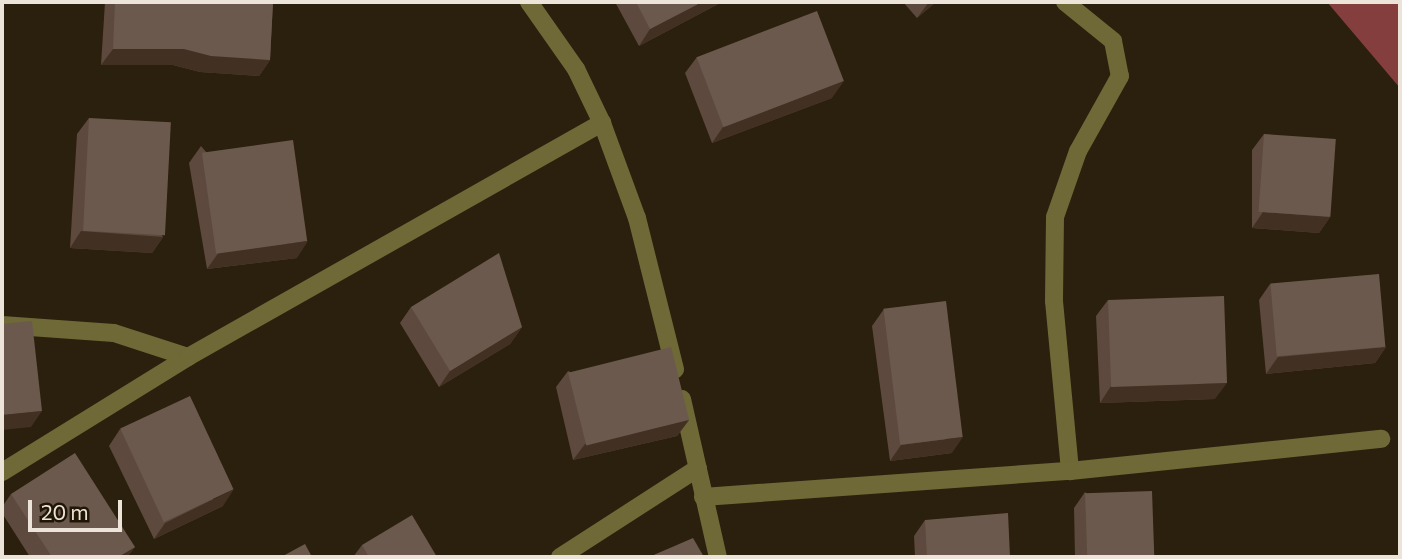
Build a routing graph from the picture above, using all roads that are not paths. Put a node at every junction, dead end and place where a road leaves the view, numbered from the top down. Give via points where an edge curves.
1 (529, 2) edge
2 (1065, 2) edge
3 (602, 123) junction
4 (2, 325) edge
5 (187, 357) junction
6 (1381, 439) dead end
7 (698, 468) junction
8 (1070, 471) junction
9 (2, 472) edge
10 (703, 497) junction
11 (560, 557) edge
12 (718, 557) edge

1 - 3 street via 576,69
2 - 8 street via 1114,41 1120,76 1078,151 1055,218 1054,301
3 - 5 street
3 - 7 street via 640,230
4 - 5 street via 114,333
5 - 9 street
6 - 8 street
7 - 10 street
7 - 11 street
8 - 10 street
10 - 12 street

